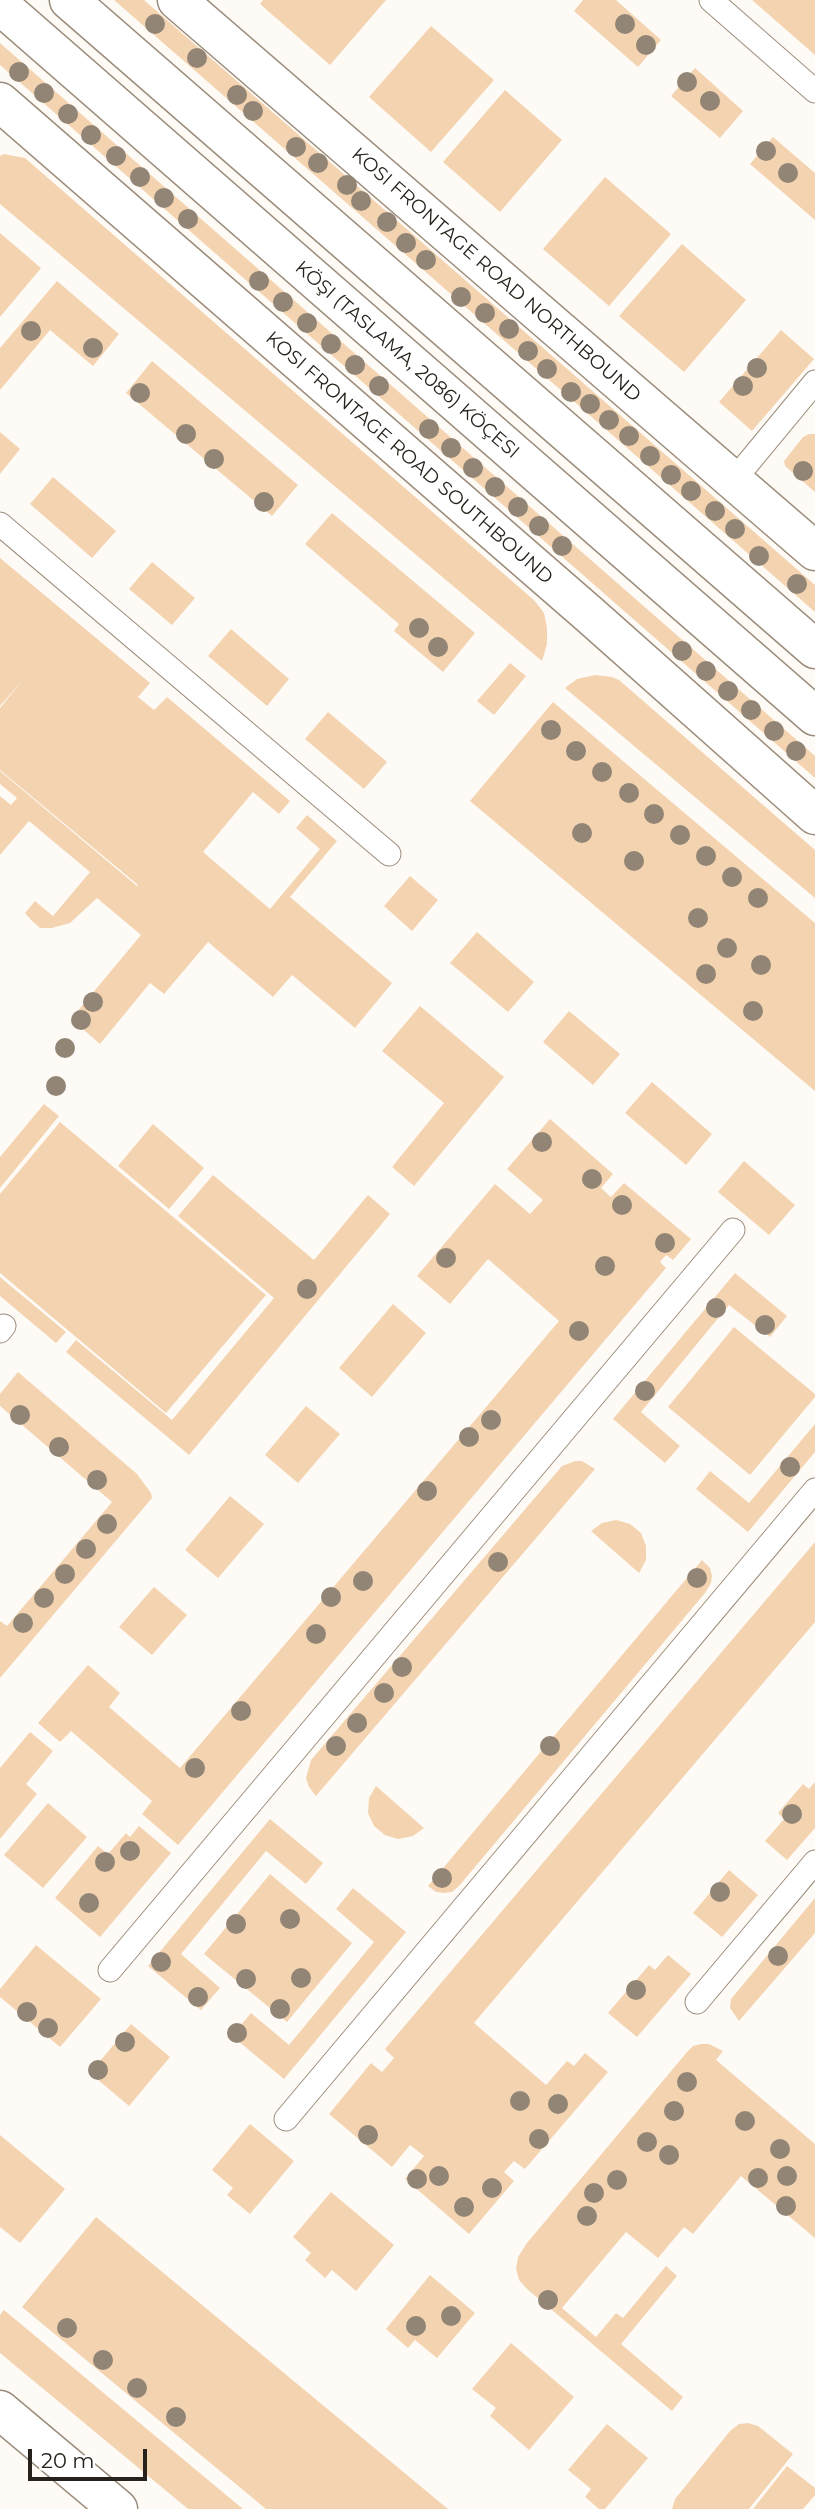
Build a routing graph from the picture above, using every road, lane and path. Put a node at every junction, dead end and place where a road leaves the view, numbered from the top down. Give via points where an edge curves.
1 (69, 0) edge
2 (177, 0) edge
3 (711, 0) edge
4 (0, 5) edge
5 (815, 92) edge
6 (0, 102) edge
7 (815, 382) edge
8 (734, 480) junction
9 (0, 524) edge
10 (815, 551) edge
11 (815, 649) edge
12 (815, 716) edge
13 (815, 815) edge
14 (389, 854) dead end
15 (733, 1230) dead end
16 (815, 1490) edge
17 (815, 1862) edge
18 (110, 1970) dead end
19 (697, 2003) dead end
20 (286, 2119) dead end
21 (0, 2410) edge
22 (118, 2509) edge

1 - 11 street
2 - 8 street, KOSI FRONTAGE ROAD NORTHBOUND
3 - 5 lane
4 - 12 street, KÖŞI (TASLAMA, 2086) KÖÇESI
6 - 13 street, KOSI FRONTAGE ROAD SOUTHBOUND
7 - 8 lane
8 - 10 street, KOSI FRONTAGE ROAD NORTHBOUND
9 - 14 lane
15 - 18 lane
16 - 20 lane
17 - 19 lane
21 - 22 street

